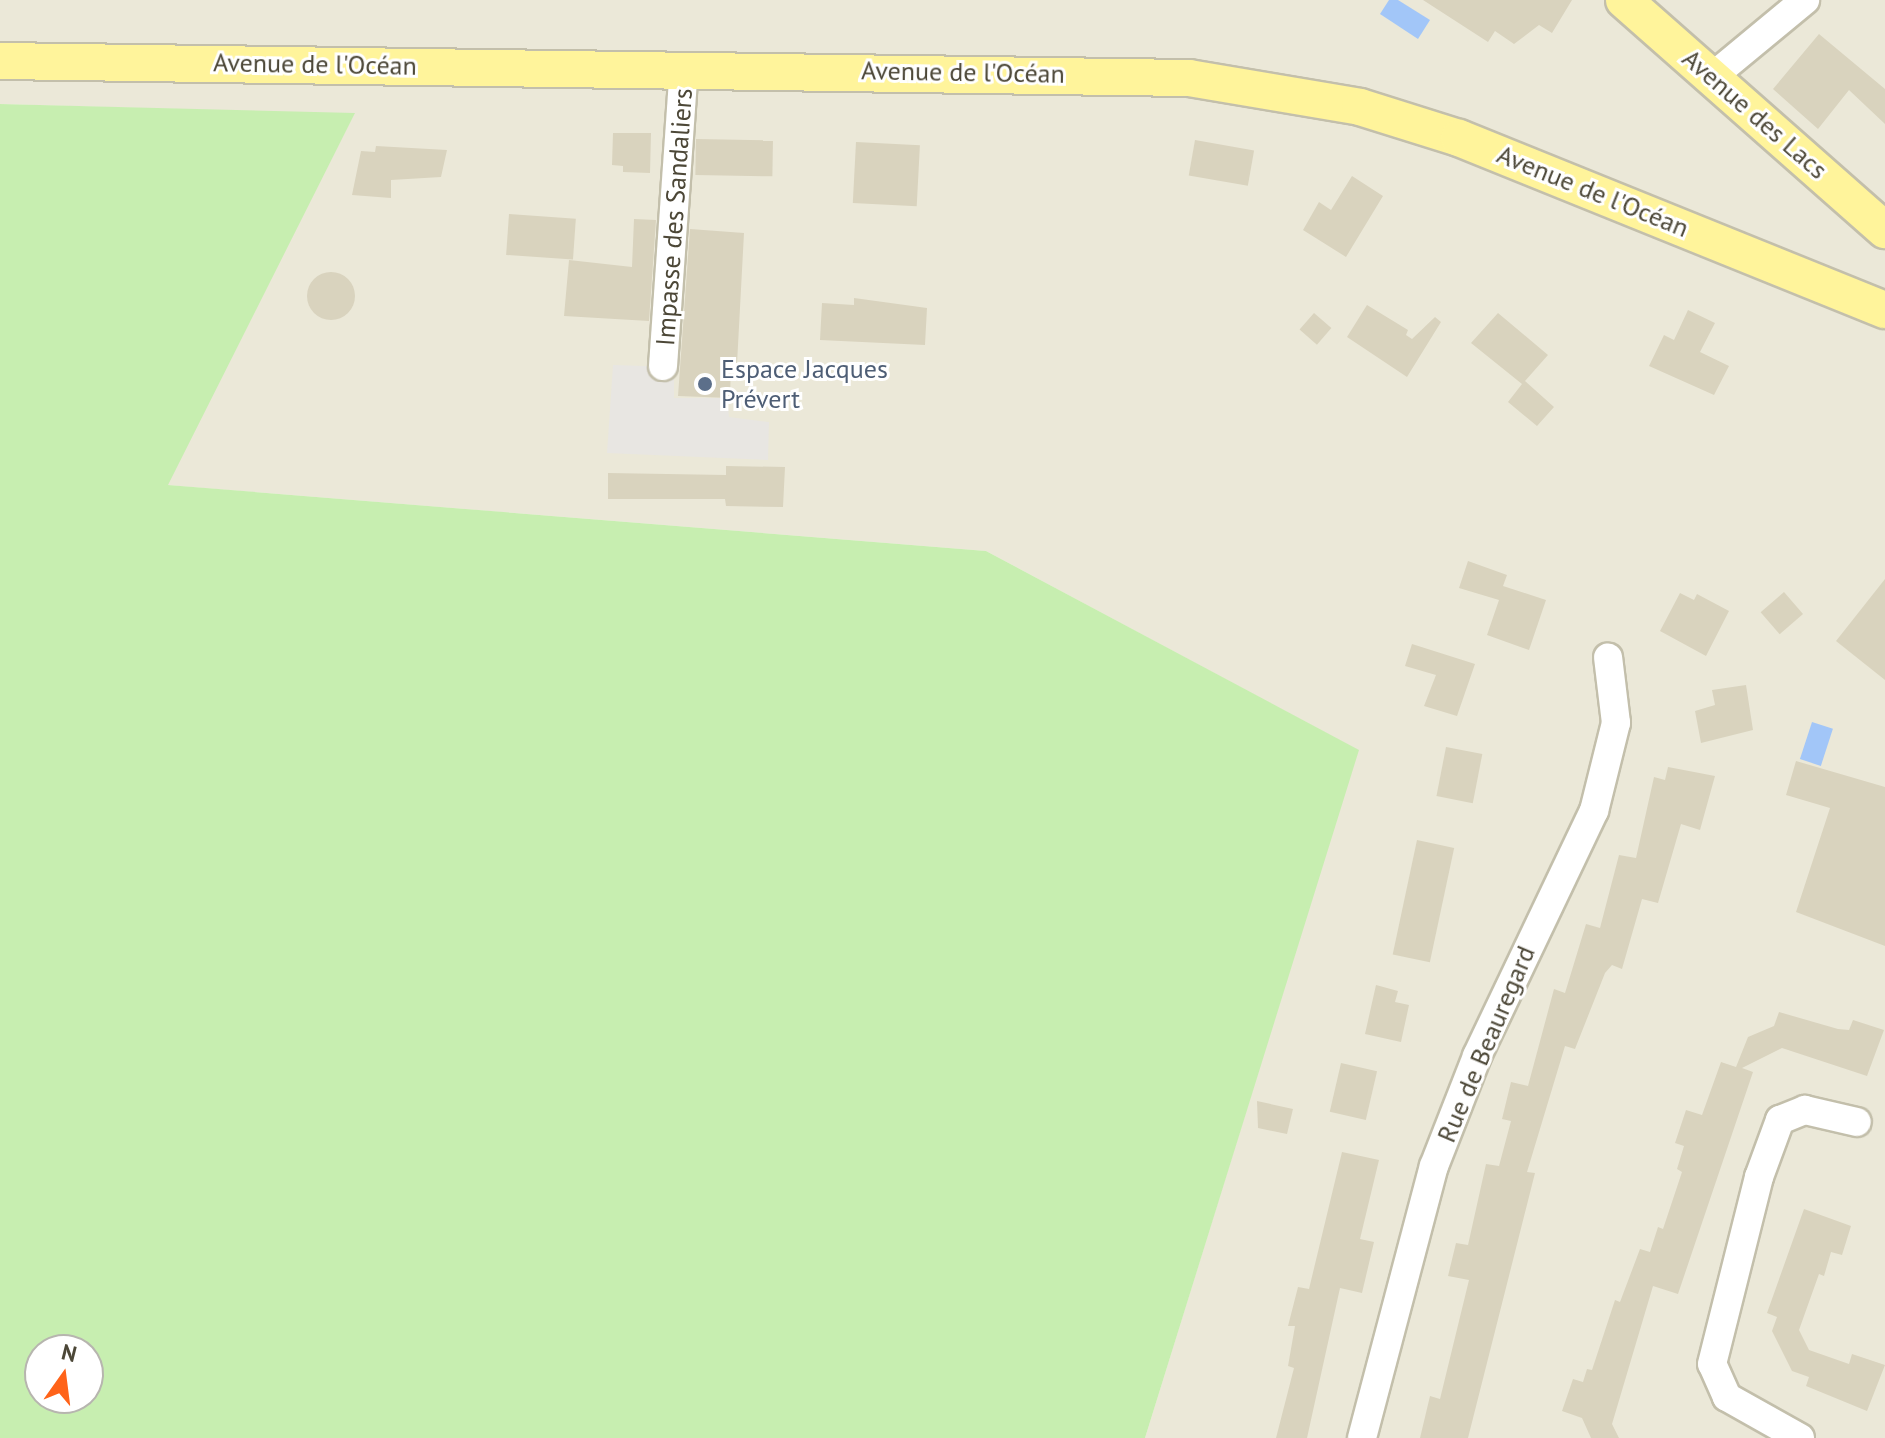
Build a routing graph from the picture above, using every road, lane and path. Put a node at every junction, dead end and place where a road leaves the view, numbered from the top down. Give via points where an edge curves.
1 (1624, 0) edge
2 (1805, 0) edge
3 (0, 61) edge
4 (684, 68) junction
5 (1712, 77) junction
6 (1885, 230) edge
7 (1885, 310) edge
8 (663, 366) dead end
9 (1608, 657) dead end
10 (1857, 1122) dead end
11 (1362, 1438) edge
12 (1800, 1438) edge

1 - 5 main road, Avenue des Lacs
2 - 5 street
3 - 4 main road, Avenue de l'Océan
4 - 7 main road, Avenue de l'Océan via 1099,73 1281,90 1360,107 1459,138
4 - 8 street, Impasse des Sandaliers
5 - 6 main road, Avenue des Lacs
9 - 11 street, Rue de Beauregard via 1616,723 1594,811 1477,1056 1434,1166
10 - 12 street via 1805,1110 1780,1120 1759,1177 1712,1364 1727,1397

